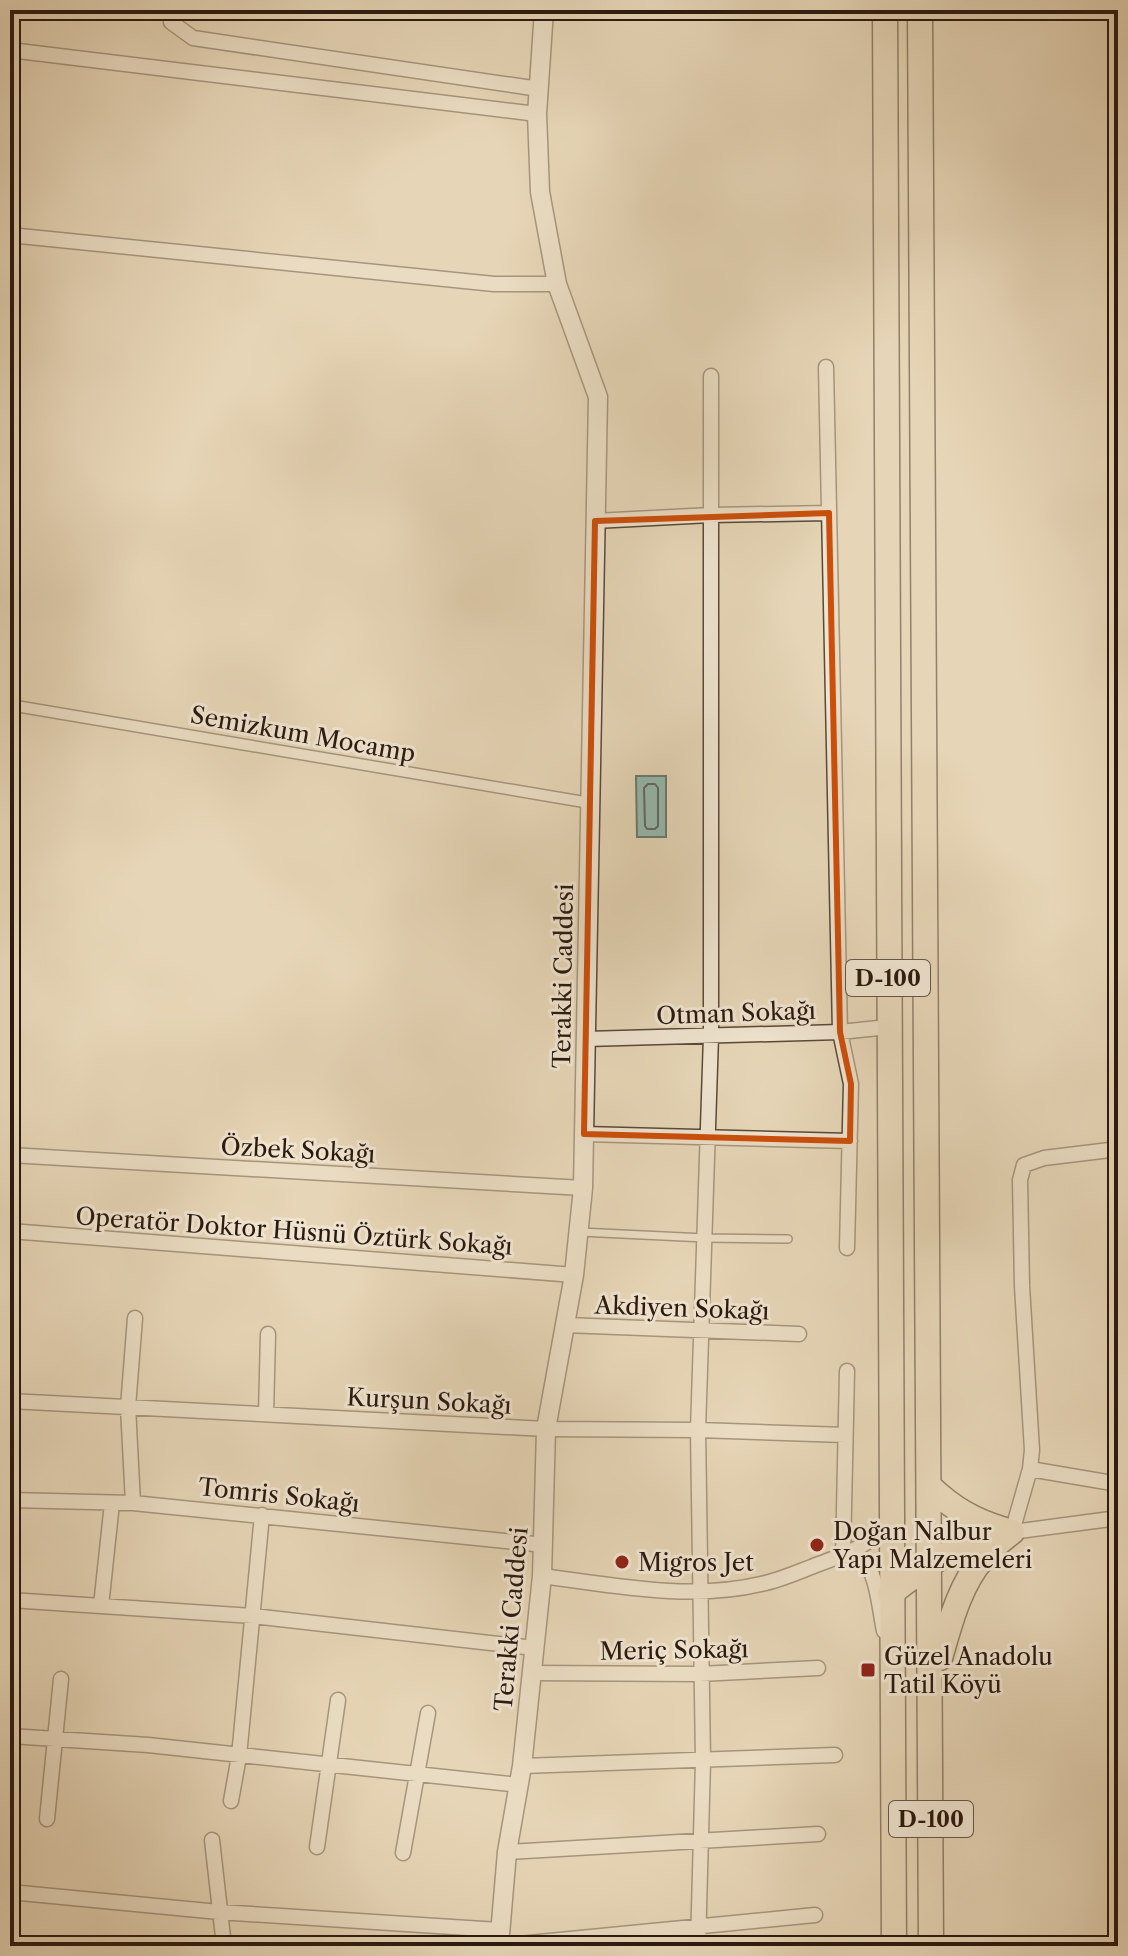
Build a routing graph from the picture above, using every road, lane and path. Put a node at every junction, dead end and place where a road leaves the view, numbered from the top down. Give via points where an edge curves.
1 (173, 10) edge
2 (544, 10) edge
3 (885, 10) edge
4 (920, 10) edge
5 (10, 50) edge
6 (539, 89) junction
7 (537, 114) junction
8 (10, 235) edge
9 (557, 284) junction
10 (826, 367) dead end
11 (711, 376) dead end
12 (829, 513) junction
13 (711, 515) junction
14 (595, 521) junction
15 (10, 705) edge
16 (590, 803) junction
17 (888, 1027) junction
18 (840, 1032) junction
19 (711, 1036) junction
20 (586, 1039) junction
21 (584, 1134) junction
22 (708, 1138) junction
23 (850, 1141) junction
24 (1118, 1149) edge
25 (10, 1155) edge
26 (583, 1188) junction
27 (10, 1231) edge
28 (578, 1232) junction
29 (705, 1238) junction
30 (788, 1239) dead end
31 (847, 1248) dead end
32 (574, 1275) junction
33 (135, 1318) dead end
34 (565, 1325) junction
35 (702, 1331) junction
36 (268, 1334) dead end
37 (799, 1334) dead end
38 (847, 1371) dead end
39 (10, 1401) edge
40 (128, 1407) junction
41 (266, 1414) junction
42 (546, 1429) junction
43 (698, 1430) junction
44 (845, 1435) junction
45 (1030, 1469) junction
46 (1118, 1484) edge
47 (929, 1486) junction
48 (10, 1500) edge
49 (112, 1503) junction
50 (133, 1503) junction
51 (262, 1515) junction
52 (1118, 1518) edge
53 (891, 1521) junction
54 (1012, 1532) junction
55 (544, 1545) junction
56 (843, 1555) junction
57 (930, 1563) junction
58 (542, 1576) junction
59 (701, 1590) junction
60 (890, 1594) junction
61 (10, 1600) edge
62 (101, 1606) junction
63 (253, 1616) junction
64 (534, 1648) junction
65 (891, 1662) junction
66 (818, 1668) dead end
67 (531, 1673) junction
68 (700, 1674) junction
69 (61, 1679) dead end
70 (931, 1692) junction
71 (338, 1700) dead end
72 (428, 1713) dead end
73 (10, 1736) edge
74 (57, 1738) junction
75 (835, 1755) dead end
76 (239, 1756) junction
77 (703, 1761) junction
78 (328, 1765) junction
79 (417, 1775) junction
80 (520, 1776) junction
81 (231, 1801) dead end
82 (47, 1819) dead end
83 (818, 1834) dead end
84 (212, 1840) dead end
85 (699, 1840) junction
86 (317, 1847) dead end
87 (507, 1852) junction
88 (403, 1853) dead end
89 (10, 1892) edge
90 (219, 1912) junction
91 (815, 1915) dead end
92 (698, 1926) junction
93 (499, 1938) edge
94 (224, 1946) edge
95 (698, 1946) edge
96 (894, 1946) edge
97 (931, 1946) edge

1 - 6 street via 171,22 193,38
2 - 6 street, Terakki Caddesi
3 - 17 highway, D-100
4 - 47 highway, D-100
5 - 7 street
6 - 7 street, Terakki Caddesi
7 - 9 street, Terakki Caddesi via 540,192
8 - 9 street via 494,284
9 - 14 street, Terakki Caddesi via 598,397
10 - 12 street
11 - 13 street
12 - 13 street
12 - 18 street
13 - 14 street
13 - 19 street
14 - 16 street, Terakki Caddesi
15 - 16 street, Semizkum Mocamp
16 - 20 street, Terakki Caddesi
17 - 18 street, Otman Sokağı
17 - 53 highway, D-100
18 - 19 street, Otman Sokağı
18 - 23 street via 851,1084
19 - 20 street, Otman Sokağı
19 - 22 street
20 - 21 street, Terakki Caddesi
21 - 22 street
21 - 26 street, Terakki Caddesi
22 - 23 street
22 - 29 street
23 - 31 street
24 - 45 street via 1024,1165 1022,1286
25 - 26 street, Özbek Sokağı
26 - 28 street, Terakki Caddesi
27 - 32 street, Operatör Doktor Hüsnü Öztürk Sokağı
28 - 29 lane
28 - 32 street, Terakki Caddesi
29 - 30 lane
29 - 35 street
32 - 34 street, Terakki Caddesi
33 - 40 street
34 - 35 street, Akdiyen Sokağı
34 - 42 street, Terakki Caddesi
35 - 37 street, Akdiyen Sokağı
35 - 43 street
36 - 41 street
38 - 44 street
39 - 40 street, Kurşun Sokağı
40 - 41 street, Kurşun Sokağı
40 - 50 street
41 - 42 street, Kurşun Sokağı
42 - 43 street, Kurşun Sokağı
42 - 55 street, Terakki Caddesi
43 - 44 street, Kurşun Sokağı
43 - 59 street
44 - 56 street
45 - 46 street
45 - 54 street
47 - 54 highway via 959,1512
47 - 57 highway, D-100
48 - 49 street, Tomris Sokağı
49 - 50 street, Tomris Sokağı
49 - 62 street
50 - 51 street, Tomris Sokağı
51 - 55 street, Tomris Sokağı
51 - 63 street
52 - 54 street
53 - 56 street via 873,1540
53 - 60 highway, D-100
54 - 57 highway via 977,1539
54 - 70 highway via 983,1558 954,1609
55 - 58 street, Terakki Caddesi
56 - 59 street via 762,1584
56 - 65 street via 866,1563
57 - 60 highway
57 - 70 highway, D-100
58 - 59 street
58 - 64 street, Terakki Caddesi
59 - 68 street
60 - 65 highway, D-100
61 - 62 street
62 - 63 street
63 - 64 street
63 - 76 street
64 - 67 street, Terakki Caddesi
65 - 96 highway, D-100
66 - 68 street, Meriç Sokağı
67 - 68 street, Meriç Sokağı
67 - 80 street, Terakki Caddesi
68 - 77 street
69 - 74 street
70 - 97 highway, D-100
71 - 78 street
72 - 79 street
73 - 74 street
74 - 76 street
74 - 82 street
75 - 77 street
76 - 78 street
76 - 81 street
77 - 80 street
77 - 85 street
78 - 79 street
78 - 86 street
79 - 80 street
79 - 88 street
80 - 87 street, Terakki Caddesi
83 - 85 street
84 - 90 street
85 - 87 street
85 - 92 street
87 - 93 street, Terakki Caddesi
89 - 90 street
90 - 93 street
90 - 94 street
91 - 92 street
92 - 93 street
92 - 95 street

